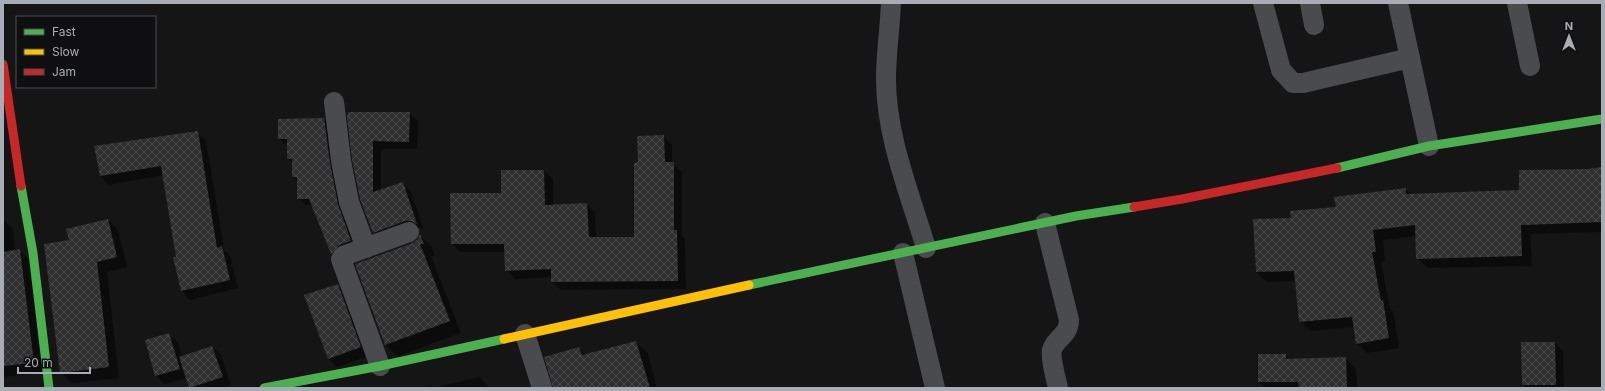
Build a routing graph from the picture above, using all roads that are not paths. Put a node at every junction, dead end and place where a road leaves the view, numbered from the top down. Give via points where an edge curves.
1 (891, 3) edge
2 (1263, 3) edge
3 (1310, 3) edge
4 (1398, 3) edge
5 (1517, 3) edge
6 (1314, 25) dead end
7 (1410, 58) junction
8 (3, 64) edge
9 (1530, 66) dead end
10 (334, 102) dead end
11 (1602, 119) edge
12 (1429, 146) junction
13 (1046, 223) junction
14 (409, 232) dead end
15 (366, 248) junction
16 (926, 248) junction
17 (903, 253) junction
18 (525, 334) junction
19 (380, 366) junction
20 (49, 388) edge
21 (264, 388) edge
22 (542, 388) edge
23 (935, 388) edge
24 (1058, 388) edge

1 - 16 street via 886,80 890,116 897,154
2 - 7 street via 1281,70 1293,83 1303,83
3 - 6 street
4 - 7 street
5 - 9 street
7 - 12 street
8 - 20 street via 33,253
10 - 15 street via 349,202
11 - 12 street
12 - 13 street via 1182,199
13 - 16 street
13 - 24 street via 1069,320 1066,332 1053,348
14 - 15 street
15 - 19 street via 341,259
16 - 17 street
17 - 18 street
17 - 23 street
18 - 19 street
18 - 22 street
19 - 21 street

